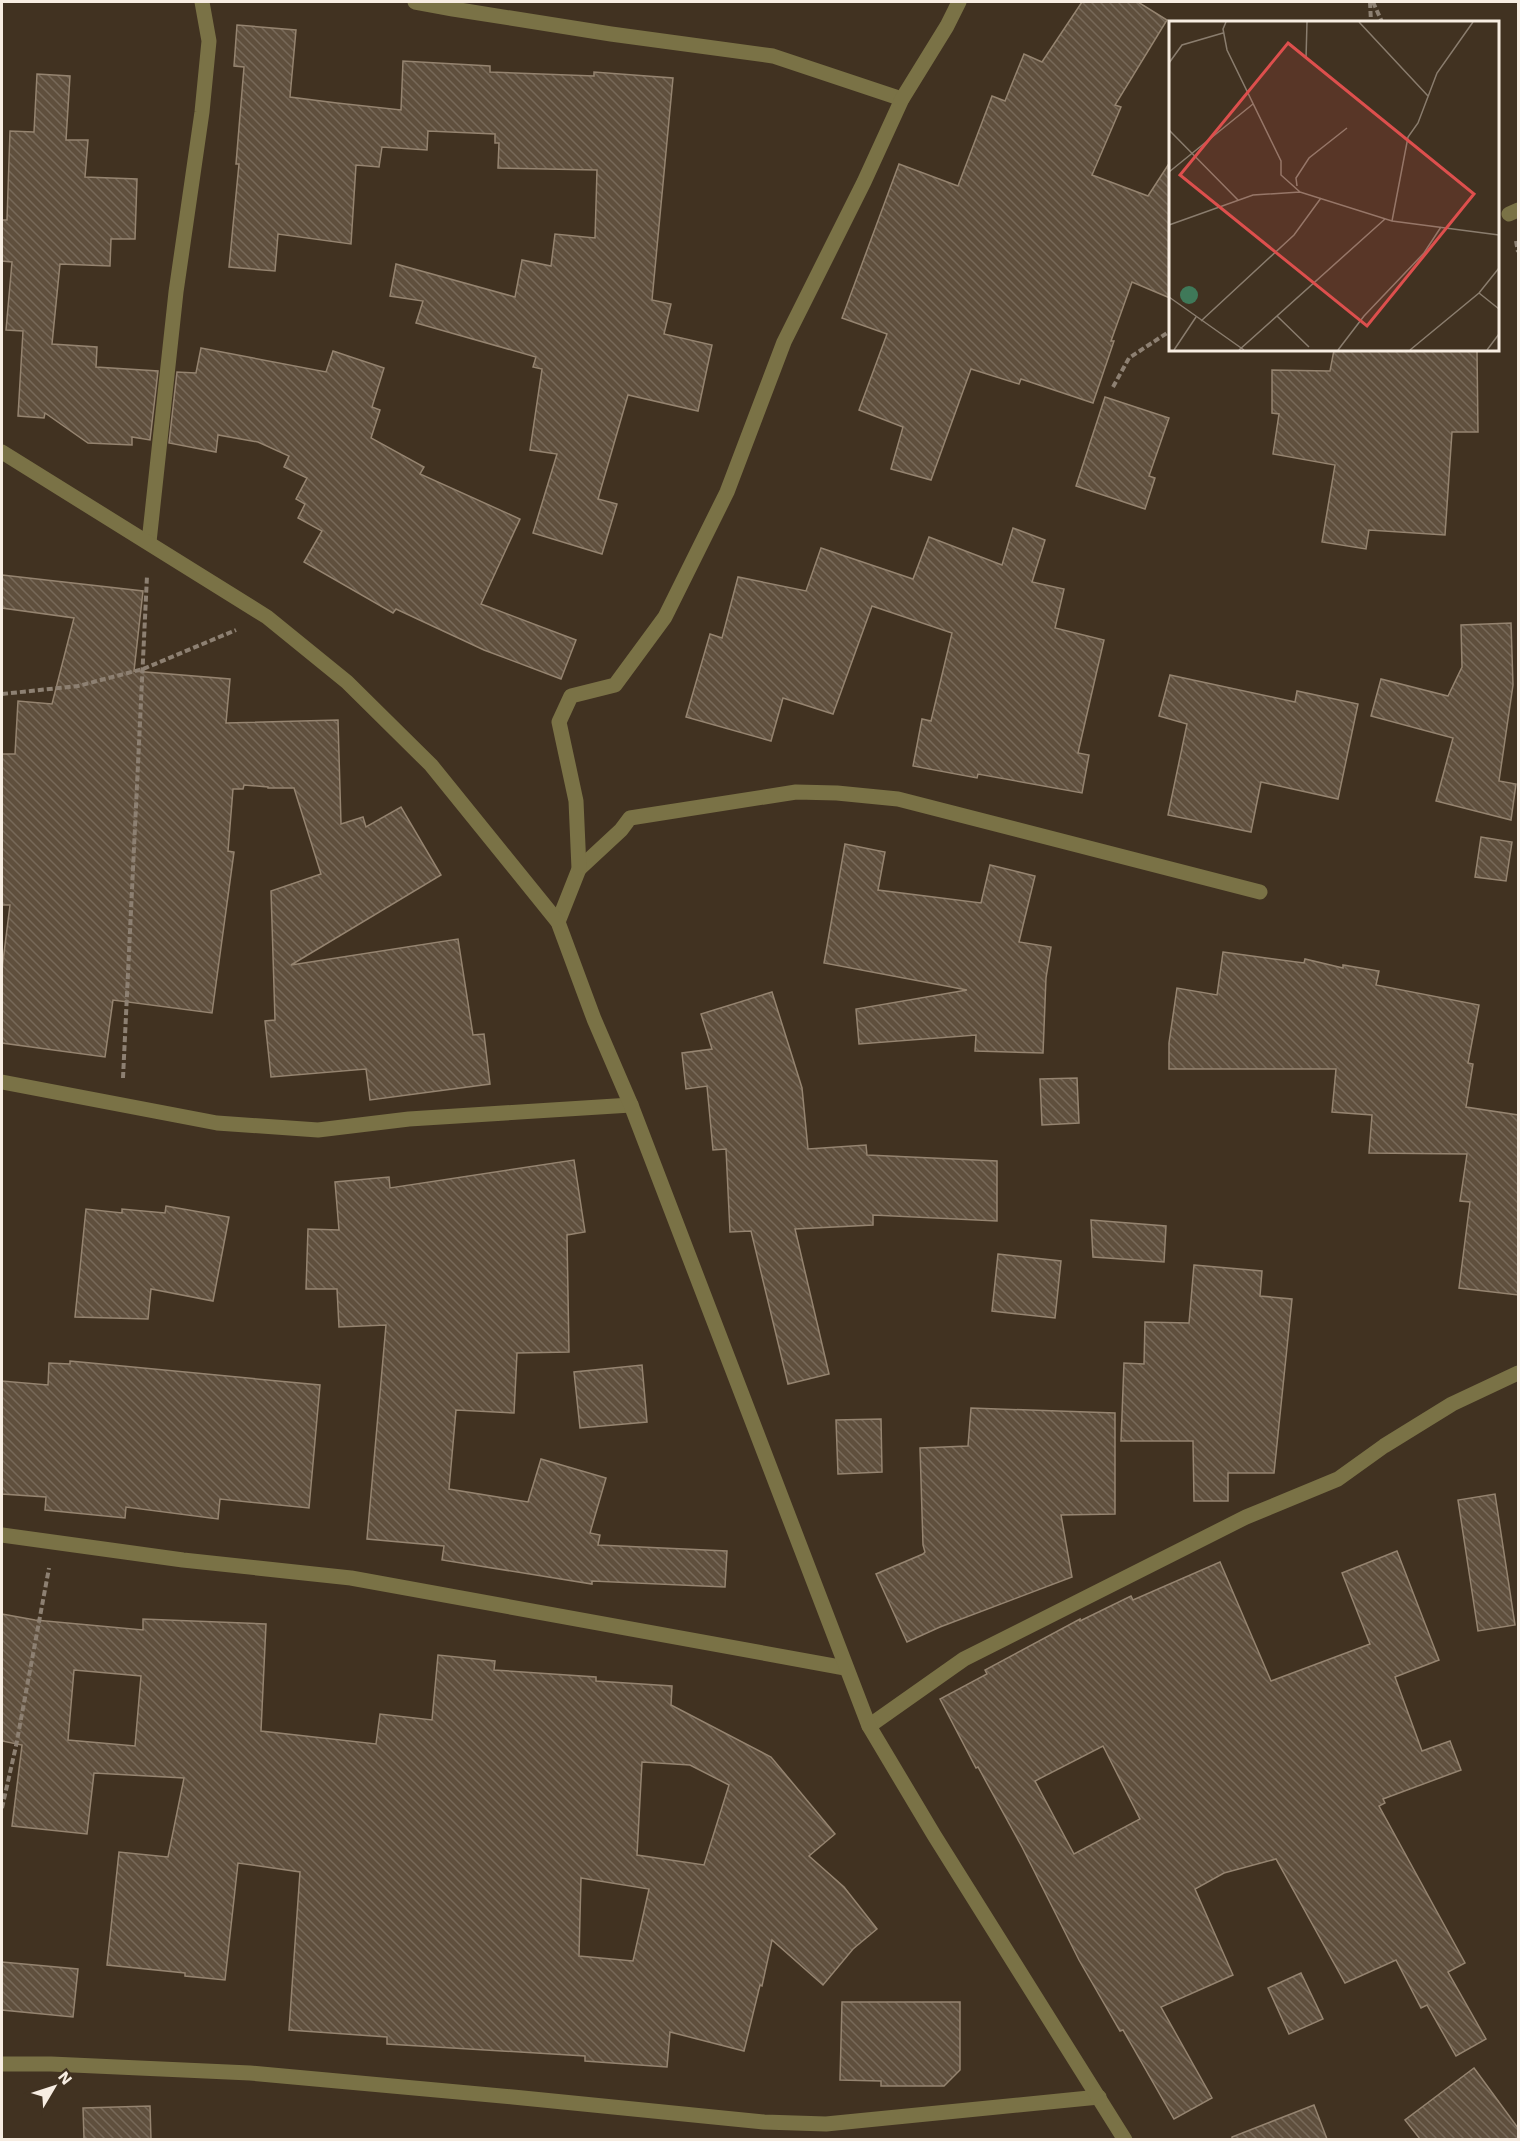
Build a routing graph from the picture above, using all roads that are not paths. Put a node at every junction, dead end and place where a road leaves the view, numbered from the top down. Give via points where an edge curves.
1 (202, 2) edge
2 (415, 2) edge
3 (959, 2) edge
4 (902, 99) junction
5 (2, 452) edge
6 (149, 542) junction
7 (579, 869) junction
8 (1260, 892) dead end
9 (558, 922) junction
10 (2, 1082) edge
11 (631, 1105) junction
12 (1518, 1373) edge
13 (2, 1535) edge
14 (845, 1668) junction
15 (869, 1726) junction
16 (2, 2064) edge
17 (1099, 2097) junction
18 (1125, 2139) edge

1 - 6 street via 209,41
2 - 4 street via 773,56
3 - 4 street
4 - 7 street via 784,342 727,492 665,617 615,685 571,696 559,722 576,801
5 - 6 street
6 - 9 street via 267,617 346,682 431,765
7 - 8 street via 630,818 796,792 837,793 898,799
7 - 9 street
9 - 11 street
10 - 11 street via 217,1123 318,1130 409,1119
11 - 14 street
12 - 15 street via 1452,1404 1338,1479 1246,1516 964,1659
13 - 14 street via 351,1578
14 - 15 street
15 - 17 street
16 - 17 street via 250,2073 805,2124
17 - 18 street

